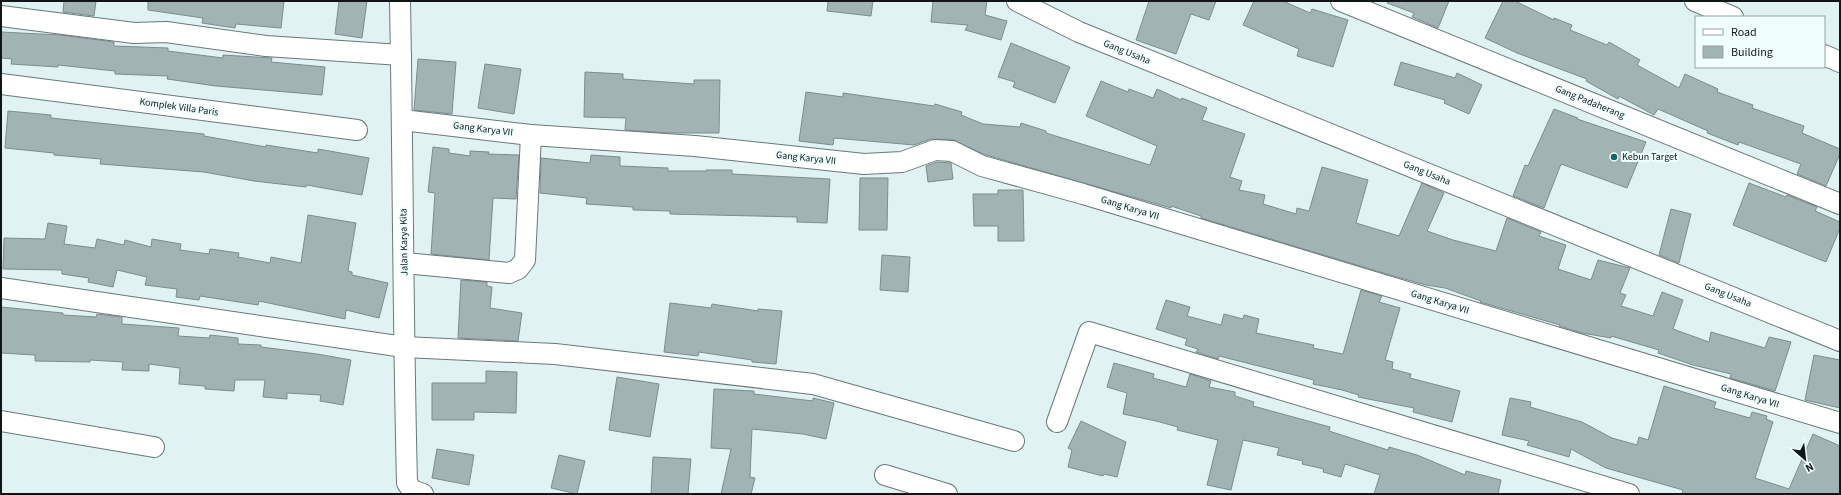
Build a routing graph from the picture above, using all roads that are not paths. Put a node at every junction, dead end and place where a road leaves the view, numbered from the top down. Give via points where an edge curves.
1 (400, 1) edge
2 (1017, 1) edge
3 (1341, 1) edge
4 (1695, 1) edge
5 (1, 16) edge
6 (1731, 16) edge
7 (401, 55) junction
8 (1825, 55) edge
9 (1840, 62) edge
10 (1, 84) edge
11 (402, 120) junction
12 (357, 130) dead end
13 (531, 135) junction
14 (1840, 204) edge
15 (405, 264) junction
16 (1, 288) edge
17 (1840, 341) edge
18 (404, 347) junction
19 (1, 421) edge
20 (1057, 422) dead end
21 (1840, 423) edge
22 (1014, 441) dead end
23 (154, 447) dead end
24 (885, 475) dead end
25 (415, 489) edge
26 (947, 494) edge
27 (1629, 494) edge

1 - 7 street, Jalan Karya Kita
2 - 17 street, Gang Usaha via 1094,38
3 - 14 street, Gang Padaherang
4 - 6 street
5 - 7 street via 134,33 166,32 266,46
7 - 11 street, Jalan Karya Kita
8 - 9 street
10 - 12 street, Komplek Villa Paris
11 - 13 street, Gang Karya VII
11 - 15 street, Jalan Karya Kita
13 - 15 street via 525,260 518,269 509,273
13 - 21 street, Gang Karya VII via 695,146 864,164 902,162 935,150 952,151 982,166 1084,194
15 - 18 street, Jalan Karya Kita
16 - 18 street
18 - 22 street via 555,354 813,384
18 - 25 street, Jalan Karya Kita
19 - 23 street
20 - 27 street via 1089,332
24 - 26 street

